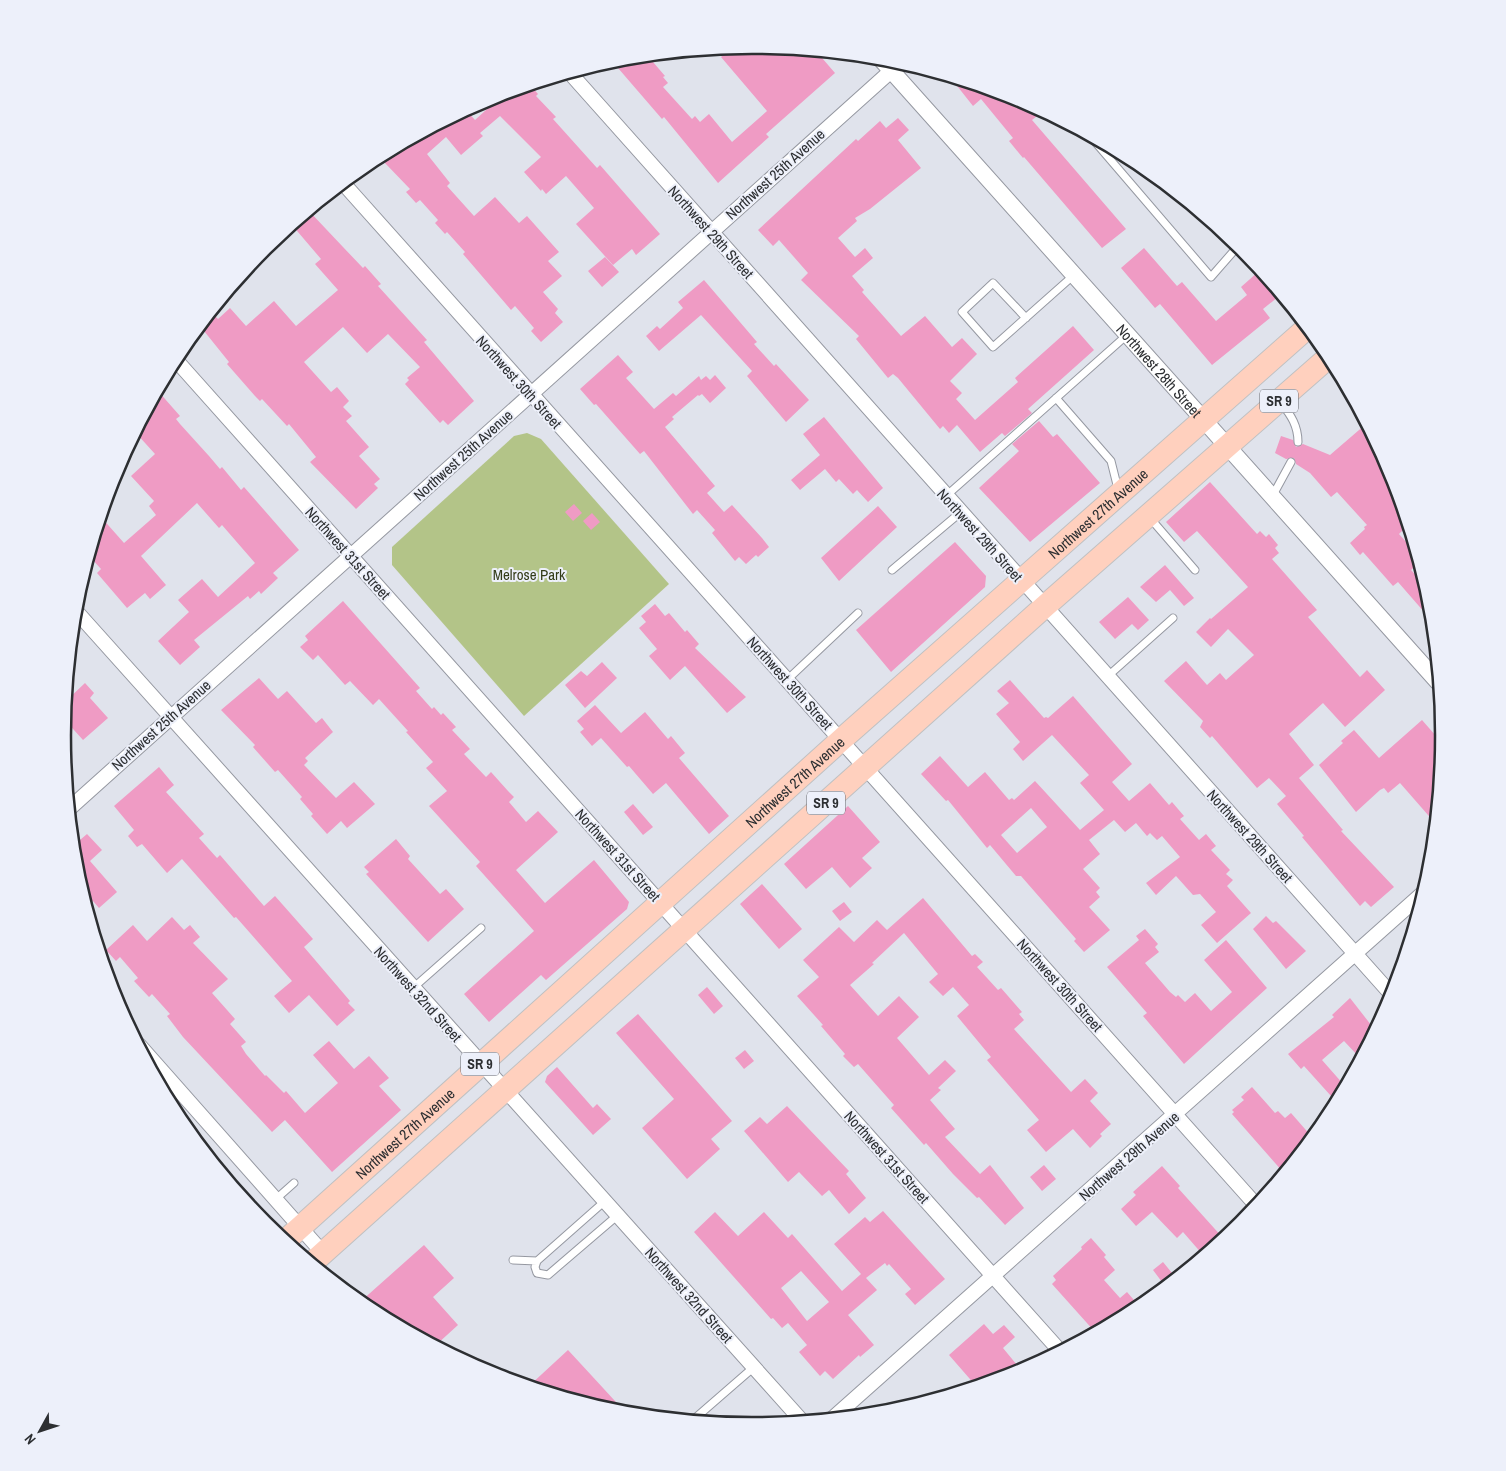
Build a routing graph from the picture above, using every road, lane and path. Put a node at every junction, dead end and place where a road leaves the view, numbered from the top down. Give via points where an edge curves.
1 (893, 69) edge
2 (900, 70) edge
3 (574, 78) edge
4 (1102, 150) edge
5 (348, 188) edge
6 (710, 232) junction
7 (1233, 251) edge
8 (1074, 275) junction
9 (1026, 318) junction
10 (1302, 332) edge
11 (1128, 334) junction
12 (1323, 362) edge
13 (181, 366) edge
14 (530, 394) junction
15 (1056, 398) junction
16 (1280, 400) junction
17 (1203, 418) junction
18 (1298, 442) dead end
19 (1228, 446) junction
20 (1291, 462) dead end
21 (1119, 492) junction
22 (946, 496) junction
23 (1273, 496) junction
24 (960, 512) junction
25 (1148, 516) junction
26 (351, 556) junction
27 (892, 570) dead end
28 (1195, 570) dead end
29 (1020, 580) junction
30 (1044, 607) junction
31 (858, 613) dead end
32 (82, 617) edge
33 (1172, 618) dead end
34 (1432, 675) edge
35 (1108, 676) junction
36 (788, 679) junction
37 (170, 717) junction
38 (841, 740) junction
39 (866, 768) junction
40 (75, 803) edge
41 (1415, 900) edge
42 (660, 903) junction
43 (481, 928) dead end
44 (685, 930) junction
45 (1355, 953) junction
46 (412, 988) junction
47 (1386, 988) edge
48 (481, 1063) junction
49 (158, 1066) edge
50 (505, 1091) junction
51 (1175, 1114) junction
52 (294, 1183) dead end
53 (276, 1199) junction
54 (605, 1200) junction
55 (1252, 1200) edge
56 (618, 1215) junction
57 (293, 1234) edge
58 (318, 1258) edge
59 (513, 1260) dead end
60 (537, 1262) junction
61 (993, 1276) junction
62 (1056, 1346) edge
63 (754, 1366) junction
64 (842, 1411) edge
65 (699, 1415) edge
66 (798, 1416) edge

1 - 6 street, Northwest 25th Avenue
2 - 8 street, Northwest 28th Street
3 - 6 street, Northwest 29th Street
4 - 7 lane via 1210,277
5 - 14 street, Northwest 30th Street
6 - 14 street, Northwest 25th Avenue
6 - 22 street, Northwest 29th Street
8 - 9 lane
8 - 11 street, Northwest 28th Street
9 - 9 lane via 993,348 962,312 994,283
10 - 17 highway, Northwest 27th Avenue / SR 9
11 - 15 lane
11 - 17 street, Northwest 28th Street
12 - 16 highway, SR 9
13 - 26 street, Northwest 31st Street
14 - 26 street, Northwest 25th Avenue
14 - 36 street, Northwest 30th Street
15 - 21 lane via 1111,461
15 - 22 lane
16 - 18 lane via 1292,417
16 - 19 highway, SR 9
17 - 19 street, Northwest 28th Street
17 - 21 highway, Northwest 27th Avenue / SR 9
19 - 23 street, Northwest 28th Street
19 - 25 highway, SR 9
20 - 23 lane
21 - 29 highway, Northwest 27th Avenue / SR 9
22 - 24 street, Northwest 29th Street
23 - 34 street, Northwest 28th Street
24 - 27 lane
24 - 29 street, Northwest 29th Street
25 - 28 lane
25 - 30 highway, SR 9
26 - 37 street, Northwest 25th Avenue
26 - 42 street, Northwest 31st Street
29 - 30 street, Northwest 29th Street
29 - 38 highway, Northwest 27th Avenue / SR 9
30 - 35 street, Northwest 29th Street
30 - 39 highway, SR 9
31 - 36 lane
32 - 37 street, Northwest 32nd Street
33 - 35 lane
35 - 45 street, Northwest 29th Street
36 - 38 street, Northwest 30th Street
37 - 40 street, Northwest 25th Avenue
37 - 46 street, Northwest 32nd Street
38 - 39 street, Northwest 30th Street
38 - 42 highway, Northwest 27th Avenue / SR 9
39 - 44 highway, SR 9
39 - 51 street, Northwest 30th Street
41 - 45 street, Northwest 29th Avenue
42 - 44 street, Northwest 31st Street
42 - 48 highway, Northwest 27th Avenue / SR 9
43 - 46 lane
44 - 50 highway, SR 9
44 - 61 street, Northwest 31st Street
45 - 47 street, Northwest 29th Street
45 - 51 street, Northwest 29th Avenue
46 - 48 street, Northwest 32nd Street
48 - 50 street, Northwest 32nd Street
48 - 57 highway, Northwest 27th Avenue / SR 9
49 - 53 street
50 - 54 street, Northwest 32nd Street
50 - 58 highway, SR 9
51 - 55 street, Northwest 30th Street
51 - 61 street, Northwest 29th Avenue
52 - 53 lane
53 - 57 street
54 - 56 street, Northwest 32nd Street
54 - 60 lane
56 - 60 lane via 548,1275 537,1273
56 - 63 street, Northwest 32nd Street
57 - 58 street
59 - 60 lane
61 - 62 street, Northwest 31st Street
61 - 64 street, Northwest 29th Avenue
63 - 65 lane
63 - 66 street, Northwest 32nd Street

